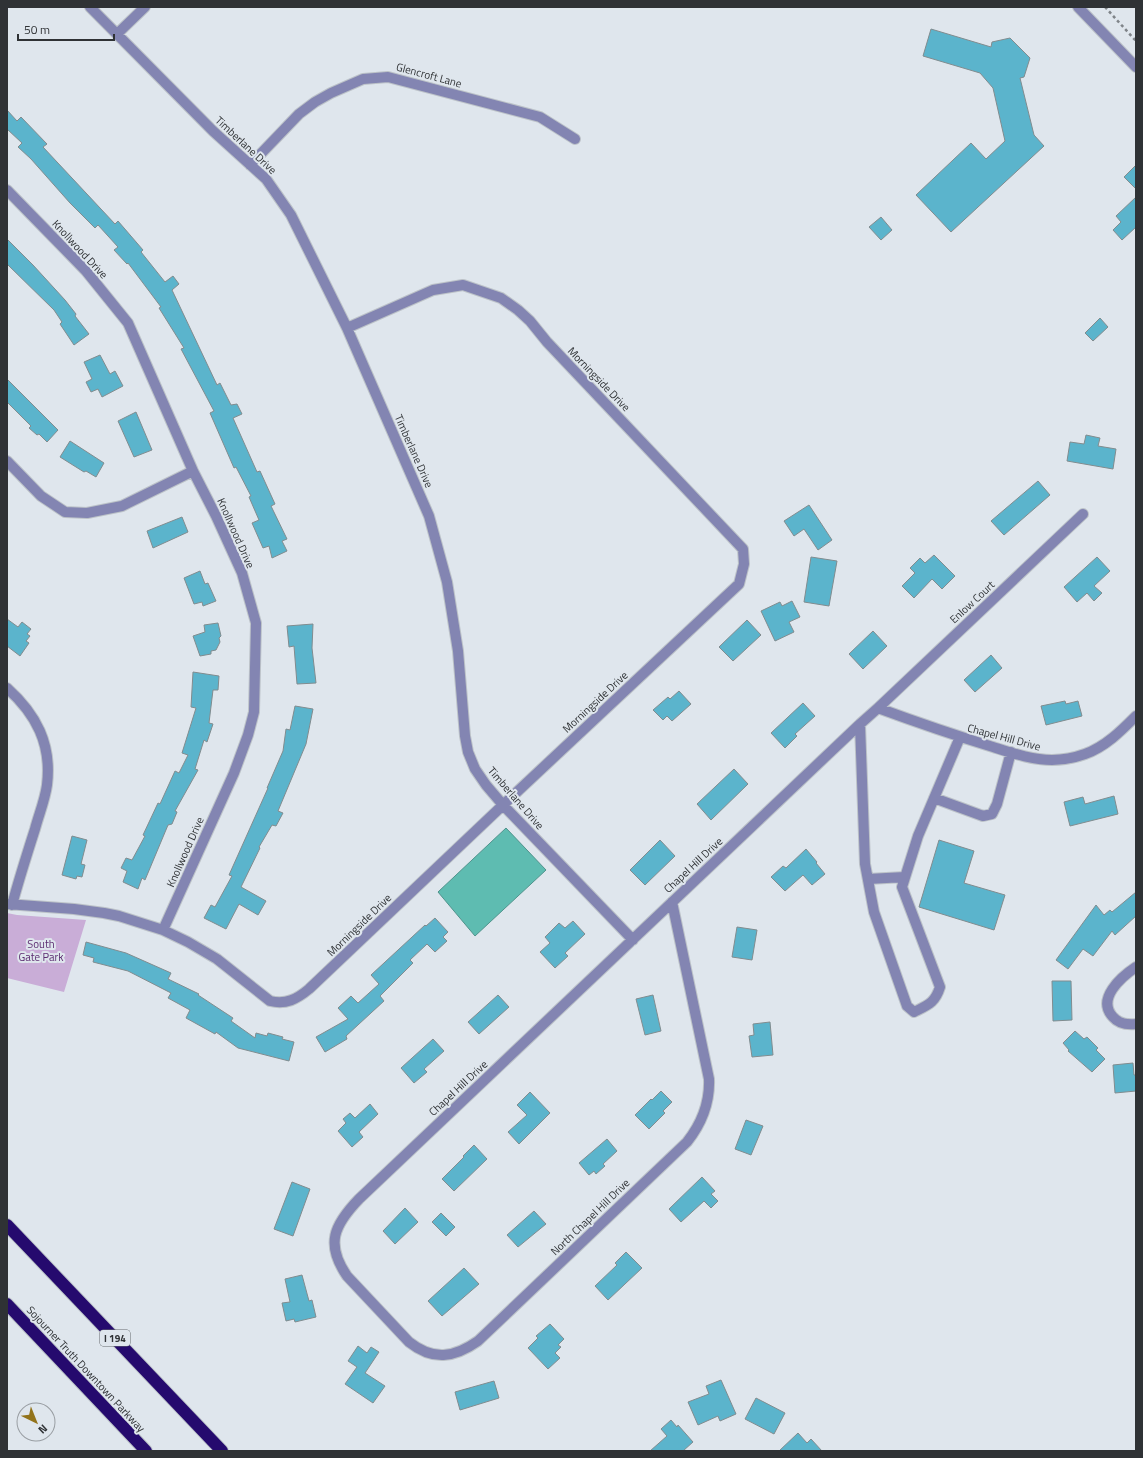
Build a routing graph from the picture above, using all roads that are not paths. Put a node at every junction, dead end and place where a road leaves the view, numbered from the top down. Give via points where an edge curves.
1 (90, 7) edge
2 (145, 7) edge
3 (1078, 7) edge
4 (117, 34) junction
5 (1136, 67) edge
6 (575, 140) dead end
7 (250, 164) junction
8 (7, 190) edge
9 (347, 328) junction
10 (7, 461) edge
11 (193, 472) junction
12 (1083, 514) dead end
13 (7, 688) edge
14 (878, 708) junction
15 (1136, 716) edge
16 (860, 724) junction
17 (960, 737) junction
18 (1011, 752) junction
19 (934, 798) junction
20 (503, 805) junction
21 (904, 877) junction
22 (868, 879) junction
23 (672, 902) junction
24 (9, 904) edge
25 (163, 930) junction
26 (633, 940) junction
27 (1136, 966) edge
28 (1136, 1024) edge
29 (7, 1225) edge
30 (334, 1241) joint
31 (7, 1304) edge
32 (146, 1451) edge
33 (222, 1451) edge

1 - 4 street, Timberlane Drive
2 - 4 street
3 - 5 street
4 - 7 street, Timberlane Drive via 213,131
6 - 7 street, Glencroft Lane via 540,117 388,77 362,80 315,102 299,114
7 - 9 street, Timberlane Drive via 266,179 292,215
8 - 11 street, Knollwood Drive via 86,271 128,323
9 - 20 street, Timberlane Drive via 429,516 446,582 458,651 468,752 475,769
9 - 20 street, Morningside Drive via 434,290 464,285 502,298 530,321 546,342 742,549 744,564 739,584
10 - 11 street via 40,496 65,512 87,513 122,506
11 - 25 street, Knollwood Drive via 242,573 256,623 254,712 234,773
12 - 14 street, Enlow Court
13 - 24 street via 22,702 34,719 46,747 48,766 44,798
14 - 16 street, Chapel Hill Drive
14 - 17 street, Chapel Hill Drive
15 - 18 street, Chapel Hill Drive via 1106,743 1076,757 1051,760
16 - 22 street via 865,864
16 - 23 street, Chapel Hill Drive
17 - 18 street, Chapel Hill Drive
17 - 19 street
18 - 19 street via 992,814 983,816
19 - 21 street
20 - 25 street, Morningside Drive via 310,989 290,1001 270,1001 217,959
20 - 26 street, Timberlane Drive
21 - 22 street
21 - 22 street via 902,887 940,987 937,997 914,1012 907,1006 874,912
23 - 26 street, Chapel Hill Drive
23 - 30 street, North Chapel Hill Drive via 710,1091 705,1112 687,1142 478,1341 458,1353 427,1353 409,1342 347,1276 336,1258
24 - 25 street, Morningside Drive via 104,913
26 - 30 street, Chapel Hill Drive via 359,1199 343,1217
27 - 28 street via 1113,988 1107,1006 1116,1021
29 - 33 highway, I 194
31 - 32 highway, Sojourner Truth Downtown Parkway

